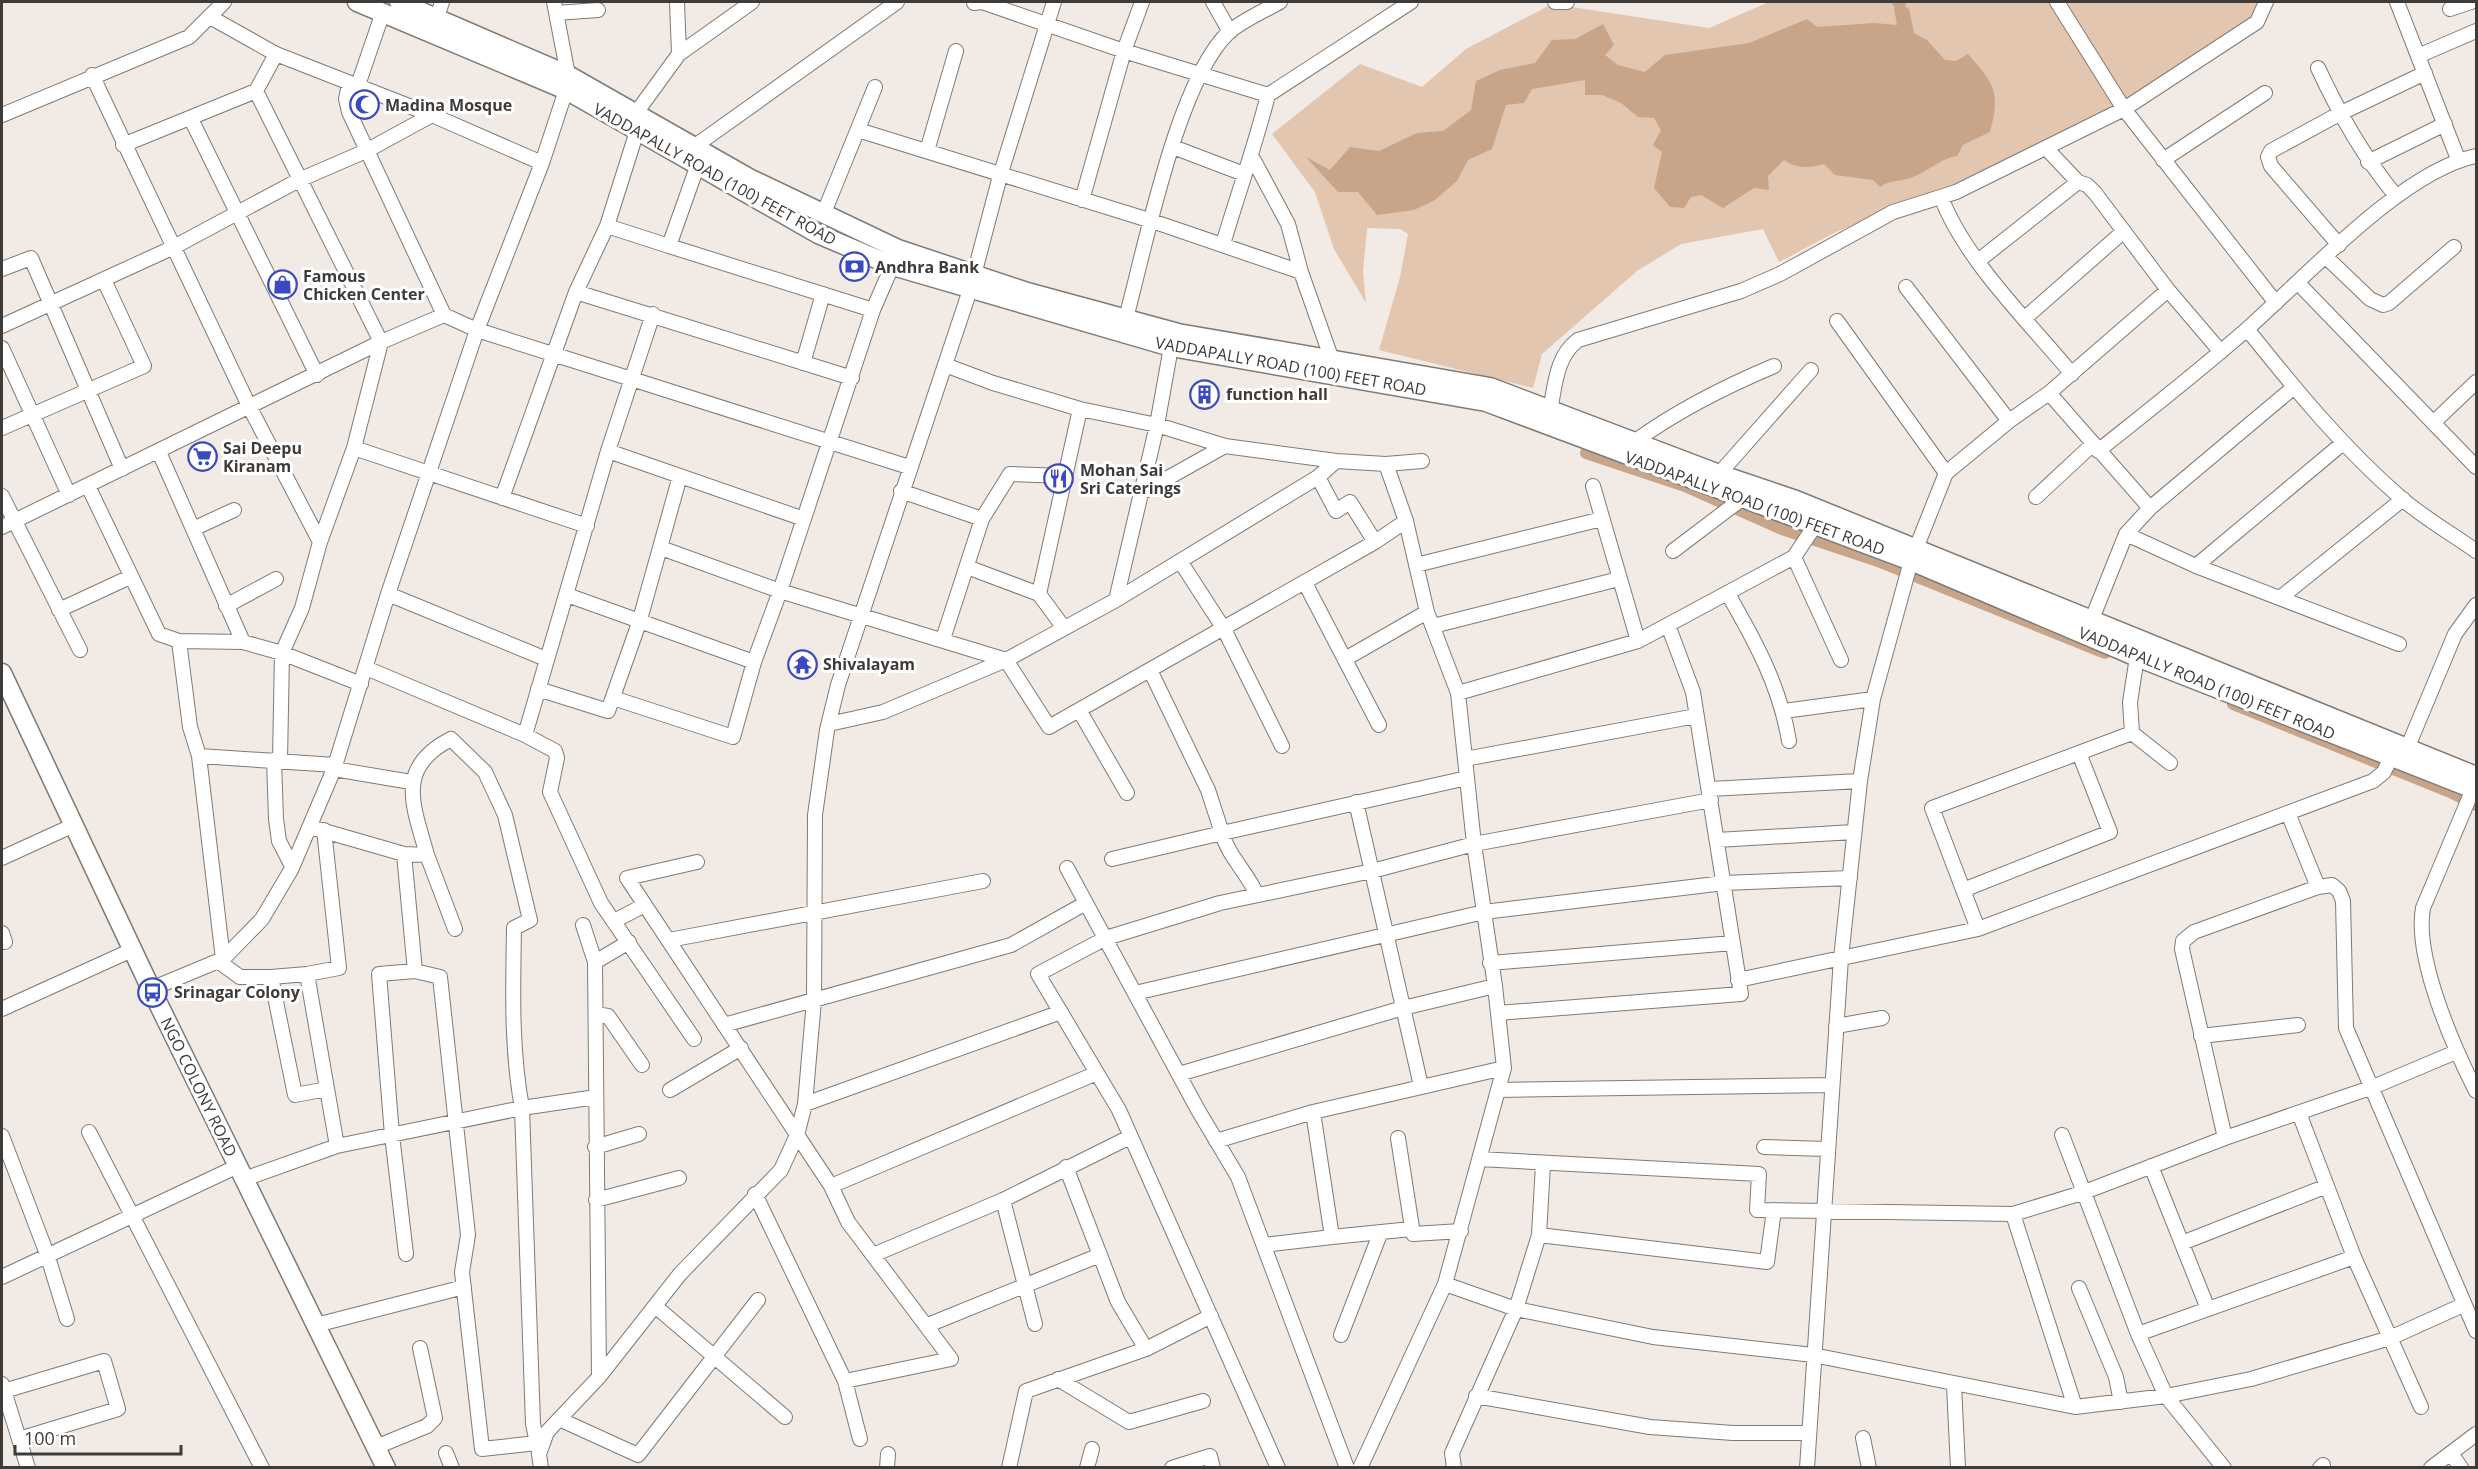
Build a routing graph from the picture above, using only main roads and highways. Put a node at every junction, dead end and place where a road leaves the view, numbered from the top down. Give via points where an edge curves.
1 (357, 2) edge
2 (399, 2) edge
3 (440, 9) edge
4 (567, 83) junction
5 (636, 122) junction
6 (896, 258) junction
7 (972, 283) junction
8 (1910, 564) junction
9 (2, 673) edge
10 (2395, 760) junction
11 (2474, 788) edge
12 (386, 1467) edge

1 - 4 main road, VADDAPALLY ROAD (100) FEET ROAD
2 - 3 main road
3 - 4 main road
4 - 5 main road, VADDAPALLY ROAD (100) FEET ROAD
5 - 6 main road via 695,146
5 - 6 main road, VADDAPALLY ROAD (100) FEET ROAD via 697,167 818,234
6 - 7 main road, VADDAPALLY ROAD (100) FEET ROAD
7 - 8 main road, VADDAPALLY ROAD (100) FEET ROAD via 1171,347 1486,402 1809,534
7 - 8 main road via 1225,343 1490,387 1797,500
8 - 10 main road, VADDAPALLY ROAD (100) FEET ROAD via 2135,664 2263,704
8 - 10 main road via 2092,619
9 - 12 main road, NGO COLONY ROAD via 132,950
10 - 11 main road, VADDAPALLY ROAD (100) FEET ROAD

